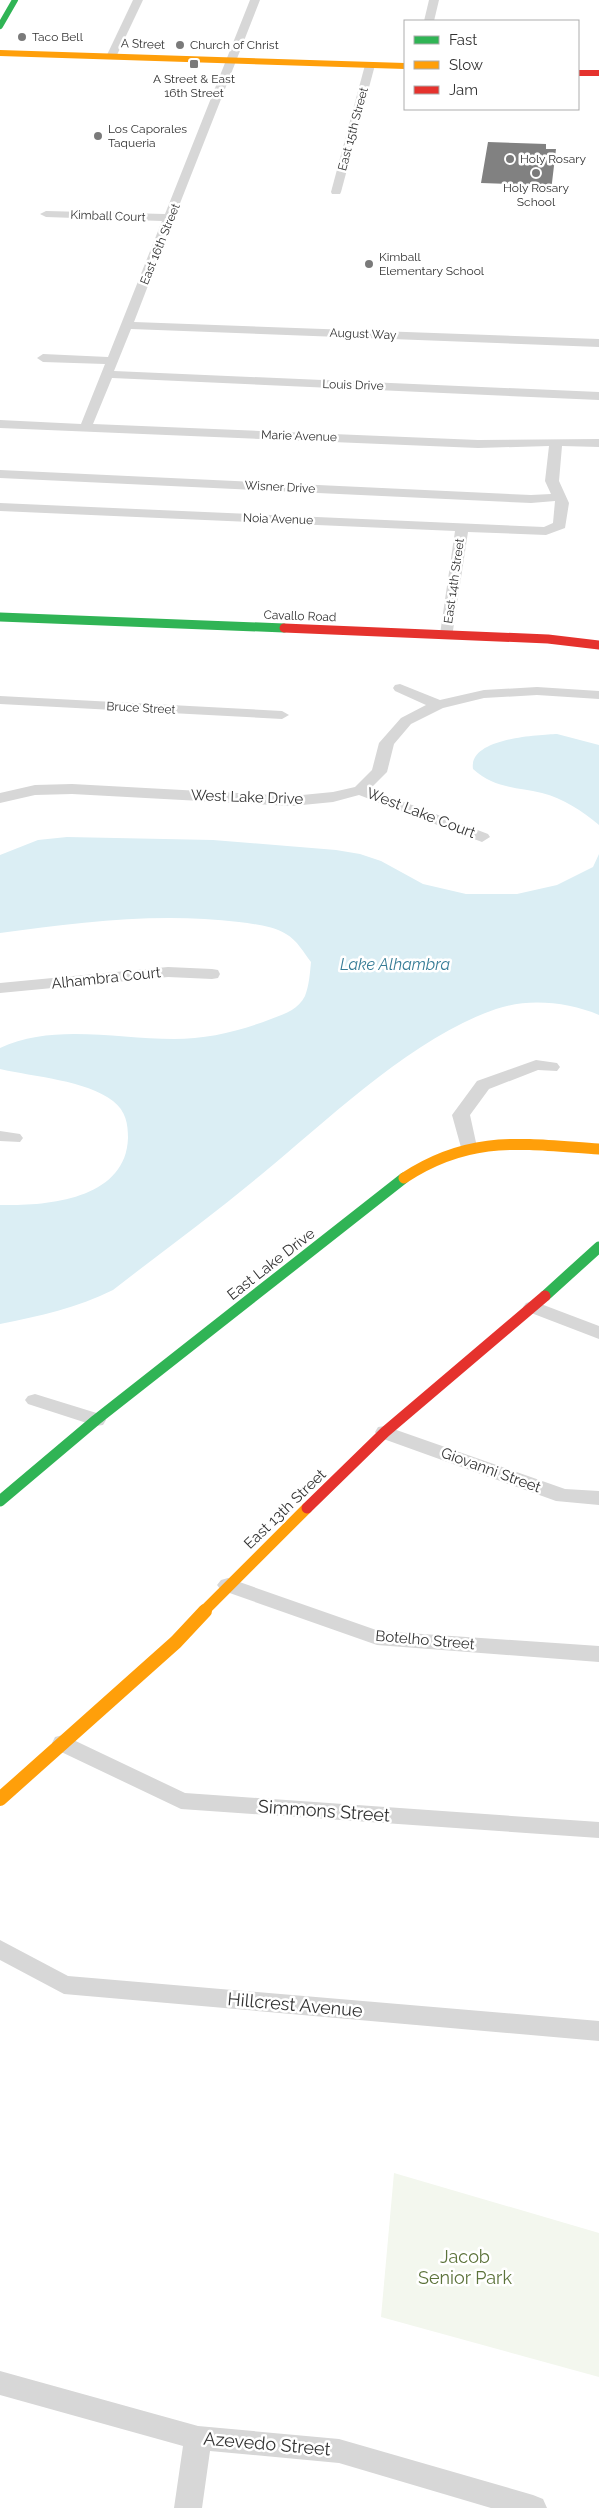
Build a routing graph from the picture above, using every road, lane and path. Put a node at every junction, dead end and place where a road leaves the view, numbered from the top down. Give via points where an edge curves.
1 (15, 0) edge
2 (138, 0) edge
3 (255, 0) edge
4 (434, 0) edge
5 (429, 20) edge
6 (0, 26) edge
7 (0, 53) edge
8 (111, 57) junction
9 (232, 60) junction
10 (370, 65) junction
11 (404, 66) edge
12 (579, 72) edge
13 (599, 73) edge
14 (336, 192) dead end
15 (46, 214) dead end
16 (171, 218) junction
17 (126, 325) junction
18 (599, 344) edge
19 (43, 358) dead end
20 (113, 361) junction
21 (107, 374) junction
22 (599, 396) edge
23 (0, 424) edge
24 (86, 427) junction
25 (556, 442) junction
26 (599, 443) edge
27 (0, 474) edge
28 (560, 497) junction
29 (0, 507) edge
30 (462, 528) junction
31 (0, 617) edge
32 (447, 634) junction
33 (599, 644) edge
34 (400, 688) dead end
35 (599, 695) edge
36 (0, 700) edge
37 (438, 705) junction
38 (282, 715) dead end
39 (360, 790) junction
40 (0, 798) edge
41 (482, 837) dead end
42 (212, 974) dead end
43 (0, 988) edge
44 (551, 1067) dead end
45 (468, 1147) junction
46 (599, 1149) edge
47 (599, 1247) edge
48 (533, 1306) junction
49 (599, 1333) edge
50 (35, 1400) dead end
51 (96, 1420) junction
52 (385, 1432) junction
53 (599, 1498) edge
54 (0, 1501) edge
55 (228, 1585) junction
56 (599, 1654) edge
57 (62, 1743) junction
58 (0, 1799) edge
59 (599, 1830) edge
60 (0, 1949) edge
61 (599, 2030) edge
62 (0, 2383) edge
63 (198, 2438) junction
64 (188, 2508) edge
65 (533, 2508) edge

1 - 6 street
2 - 8 street
3 - 9 street, East 16th Street
4 - 5 street
7 - 8 street, A Street
8 - 9 street, A Street
9 - 10 street, A Street
9 - 16 street, East 16th Street
10 - 11 street, A Street
10 - 14 street, East 15th Street
12 - 13 street
15 - 16 street, Kimball Court
16 - 17 street, East 16th Street
17 - 18 street, August Way
17 - 20 street, East 16th Street
19 - 20 street
20 - 21 street, East 16th Street
21 - 22 street, Louis Drive
21 - 24 street, East 16th Street
23 - 24 street, Marie Avenue
24 - 25 street, Marie Avenue via 478,444
25 - 26 street, Marie Avenue
25 - 28 street via 552,481
27 - 28 street, Wisner Drive via 531,499
28 - 30 street, Noia Avenue via 560,525 556,529
29 - 30 street, Noia Avenue
30 - 32 street, East 14th Street
31 - 32 street, Cavallo Road
32 - 33 street, Cavallo Road
34 - 37 street
35 - 37 street, West Lake Drive via 537,691 484,694
36 - 38 street, Bruce Street
37 - 39 street, West Lake Drive via 406,721 387,743 379,772
39 - 40 street, West Lake Drive via 333,797 292,801 72,789 35,790
39 - 41 street, West Lake Court
42 - 43 street, Alhambra Court via 168,972
44 - 45 street via 536,1065 483,1086 461,1115
45 - 46 street, East Lake Drive via 503,1144
45 - 51 street, East Lake Drive via 420,1166
47 - 48 street, East 13th Street
48 - 49 street
48 - 52 street, East 13th Street
50 - 51 street
51 - 54 street, East Lake Drive
52 - 53 street, Giovanni Street via 563,1496
52 - 55 street, East 13th Street
55 - 56 street, Botelho Street via 377,1638
55 - 57 street, East 13th Street via 176,1642
57 - 58 street, East 13th Street
57 - 59 street, Simmons Street via 181,1800
60 - 61 street, Hillcrest Avenue via 64,1985
62 - 63 street, Azevedo Street
63 - 64 street
63 - 65 street, Azevedo Street via 339,2451

